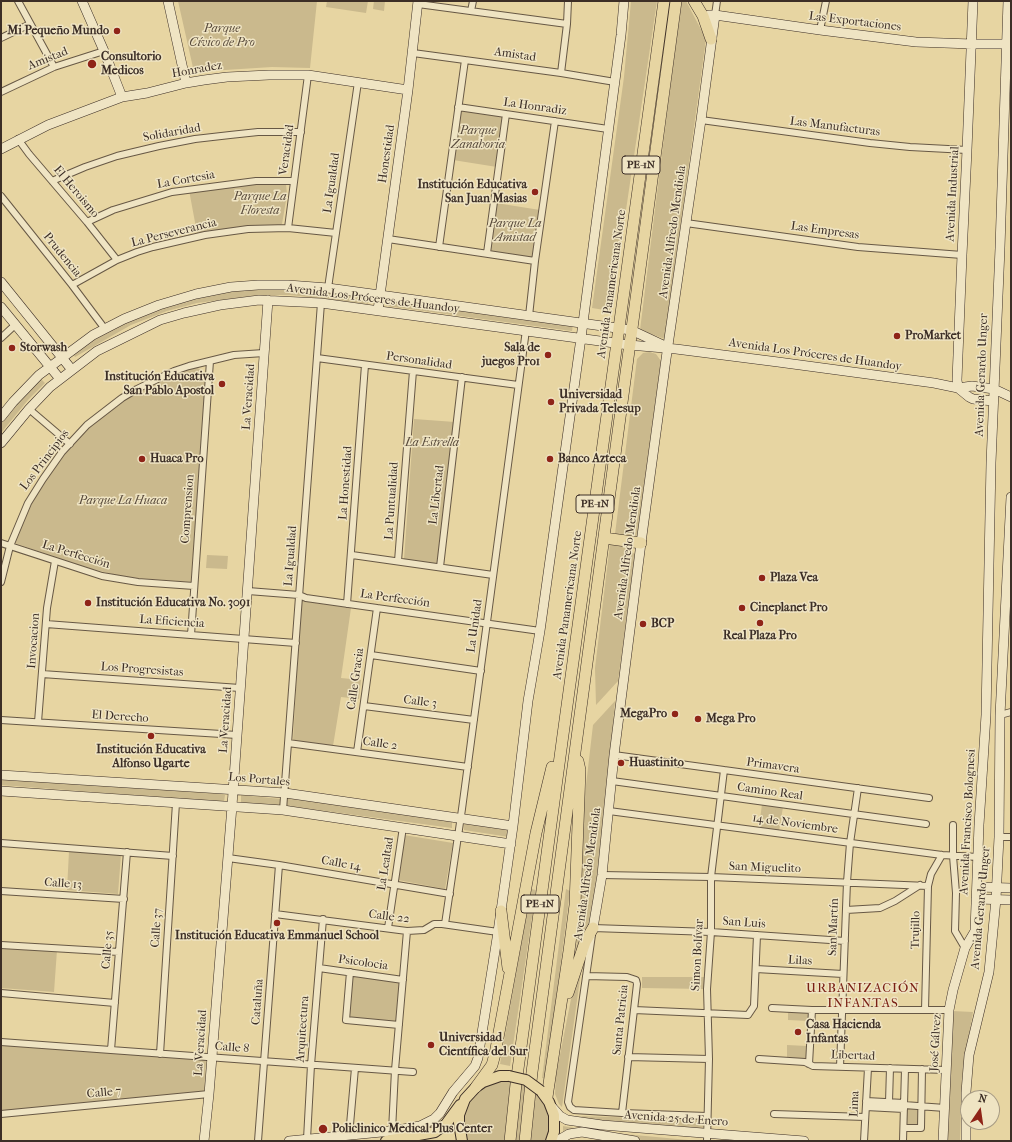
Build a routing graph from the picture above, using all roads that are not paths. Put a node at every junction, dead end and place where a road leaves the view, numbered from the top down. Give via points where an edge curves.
1 (18, 1) edge
2 (82, 1) edge
3 (168, 1) edge
4 (473, 1) edge
5 (568, 1) edge
6 (624, 1) edge
7 (664, 1) edge
8 (676, 1) edge
9 (694, 1) edge
10 (717, 1) edge
11 (826, 1) edge
12 (973, 1) edge
13 (1008, 1) edge
14 (418, 3) edge
15 (471, 11) junction
16 (714, 15) junction
17 (703, 16) junction
18 (30, 24) junction
19 (567, 24) junction
20 (820, 30) junction
21 (1, 38) edge
22 (711, 39) junction
23 (972, 44) junction
24 (1006, 44) junction
25 (104, 51) junction
26 (413, 53) junction
27 (465, 60) junction
28 (54, 67) junction
29 (561, 73) junction
30 (308, 75) junction
31 (358, 82) junction
32 (615, 82) junction
33 (186, 83) junction
34 (408, 90) junction
35 (1, 92) edge
36 (122, 97) junction
37 (458, 107) junction
38 (506, 114) junction
39 (701, 120) junction
40 (555, 122) junction
41 (608, 129) junction
42 (301, 132) junction
43 (18, 139) junction
44 (1, 148) edge
45 (968, 150) junction
46 (52, 181) junction
47 (294, 181) junction
48 (1, 196) edge
49 (87, 222) junction
50 (686, 223) junction
51 (288, 228) junction
52 (336, 233) junction
53 (388, 239) junction
54 (439, 247) junction
55 (488, 254) junction
56 (962, 255) junction
57 (117, 260) junction
58 (535, 260) junction
59 (1, 282) edge
60 (72, 285) junction
61 (328, 288) junction
62 (380, 295) junction
63 (268, 300) junction
64 (321, 302) junction
65 (1, 307) edge
66 (378, 310) junction
67 (529, 316) junction
68 (583, 323) junction
69 (16, 325) junction
70 (619, 328) junction
71 (105, 329) junction
72 (526, 330) junction
73 (631, 330) junction
74 (1, 338) edge
75 (581, 338) junction
76 (617, 343) junction
77 (629, 345) junction
78 (668, 348) junction
79 (264, 353) junction
80 (62, 357) junction
81 (317, 358) junction
82 (210, 361) junction
83 (366, 365) junction
84 (49, 367) junction
85 (72, 370) junction
86 (413, 371) junction
87 (462, 378) junction
88 (60, 379) junction
89 (518, 385) junction
90 (958, 388) junction
91 (991, 389) junction
92 (1011, 397) edge
93 (993, 401) junction
94 (29, 409) junction
95 (1, 417) edge
96 (1, 443) edge
97 (70, 444) junction
98 (1011, 497) edge
99 (604, 538) junction
100 (1, 543) edge
101 (641, 543) junction
102 (10, 546) junction
103 (352, 555) junction
104 (55, 561) junction
105 (398, 561) junction
106 (440, 567) junction
107 (493, 574) junction
108 (1, 582) edge
109 (194, 586) junction
110 (248, 591) junction
111 (299, 595) junction
112 (347, 604) junction
113 (377, 608) junction
114 (487, 623) junction
115 (46, 624) junction
116 (540, 631) junction
117 (191, 635) junction
118 (244, 639) junction
119 (296, 643) junction
120 (370, 655) junction
121 (480, 671) junction
122 (42, 674) junction
123 (240, 688) junction
124 (364, 706) junction
125 (1011, 712) edge
126 (986, 715) junction
127 (1000, 715) junction
128 (1, 720) edge
129 (474, 720) junction
130 (38, 722) junction
131 (237, 736) junction
132 (562, 740) junction
133 (288, 743) junction
134 (1000, 747) junction
135 (575, 749) junction
136 (357, 752) junction
137 (614, 755) junction
138 (468, 767) junction
139 (724, 770) junction
140 (1, 775) edge
141 (612, 781) junction
142 (858, 788) junction
143 (233, 790) junction
144 (1, 791) edge
145 (285, 793) junction
146 (720, 796) junction
147 (929, 798) dead end
148 (176, 803) junction
149 (232, 806) junction
150 (283, 810) junction
151 (609, 811) junction
152 (855, 815) junction
153 (461, 819) junction
154 (717, 824) junction
155 (926, 824) dead end
156 (953, 825) dead end
157 (513, 826) junction
158 (403, 827) junction
159 (458, 836) junction
160 (999, 837) junction
161 (1011, 837) edge
162 (850, 842) junction
163 (1, 843) edge
164 (510, 844) junction
165 (127, 852) junction
166 (942, 855) junction
167 (173, 856) junction
168 (952, 856) junction
169 (978, 856) junction
170 (228, 858) junction
171 (280, 865) junction
172 (602, 875) junction
173 (711, 877) junction
174 (847, 882) junction
175 (394, 885) junction
176 (920, 885) junction
177 (928, 886) junction
178 (977, 887) junction
179 (996, 887) junction
180 (1011, 888) edge
181 (1, 891) edge
182 (450, 894) junction
183 (976, 898) junction
184 (124, 899) junction
185 (996, 899) junction
186 (1011, 900) edge
187 (846, 910) junction
188 (501, 911) junction
189 (275, 914) junction
190 (323, 919) junction
191 (445, 924) junction
192 (388, 928) junction
193 (593, 928) junction
194 (408, 931) junction
195 (974, 931) joint
196 (498, 932) junction
197 (711, 932) junction
198 (757, 935) junction
199 (845, 941) junction
200 (1, 945) edge
201 (965, 948) junction
202 (119, 952) junction
203 (319, 968) junction
204 (756, 969) junction
205 (350, 972) junction
206 (843, 974) junction
207 (586, 976) junction
208 (510, 979) junction
209 (403, 980) junction
210 (1, 993) edge
211 (115, 1003) junction
212 (772, 1008) dead end
213 (842, 1009) junction
214 (634, 1010) junction
215 (812, 1010) junction
216 (925, 1010) junction
217 (949, 1010) junction
218 (708, 1014) junction
219 (559, 1016) junction
220 (399, 1025) junction
221 (1, 1042) edge
222 (111, 1050) junction
223 (160, 1054) junction
224 (628, 1057) junction
225 (212, 1058) junction
226 (709, 1059) junction
227 (759, 1059) dead end
228 (264, 1061) junction
229 (809, 1064) junction
230 (311, 1065) junction
231 (840, 1067) junction
232 (355, 1068) junction
233 (868, 1068) junction
234 (890, 1068) junction
235 (905, 1069) junction
236 (922, 1069) junction
237 (394, 1070) junction
238 (946, 1070) junction
239 (414, 1072) dead end
240 (476, 1087) junction
241 (209, 1094) junction
242 (546, 1098) junction
243 (465, 1099) junction
244 (889, 1102) junction
245 (866, 1104) junction
246 (904, 1106) junction
247 (921, 1106) junction
248 (945, 1108) junction
249 (622, 1113) junction
250 (1, 1114) edge
251 (774, 1114) dead end
252 (707, 1116) junction
253 (865, 1117) junction
254 (904, 1128) junction
255 (349, 1136) junction
256 (387, 1136) edge
257 (707, 1137) edge
258 (756, 1139) edge
259 (307, 1140) junction
260 (616, 1140) edge
261 (204, 1141) edge
262 (258, 1141) edge
263 (289, 1141) edge
264 (462, 1141) edge
265 (510, 1141) edge
266 (525, 1141) edge
267 (551, 1141) edge
268 (557, 1141) edge
269 (635, 1141) edge
270 (804, 1141) edge
271 (864, 1141) edge
272 (904, 1141) edge
273 (943, 1141) edge
274 (966, 1141) edge

1 - 18 street
2 - 25 main road
3 - 33 main road
4 - 15 street
5 - 19 street
6 - 32 main road
7 - 70 highway, Avenida Panamericana Norte / PE-1N
8 - 73 highway, Avenida Panamericana Norte / PE-1N
9 - 17 highway
10 - 16 street, Avenida Alfredo Mendiola
11 - 20 street
12 - 23 main road, Avenida Industrial
13 - 24 main road, Avenida Gerardo Unger
14 - 15 street
14 - 26 main road, Honestidad
15 - 19 street
16 - 17 main road, Las Exportaciones
16 - 20 main road, Las Exportaciones
16 - 22 main road, Avenida Alfredo Mendiola
17 - 22 highway
18 - 21 street
18 - 28 street
19 - 29 street
20 - 23 main road, Las Exportaciones via 916,42
22 - 39 main road, Avenida Alfredo Mendiola
23 - 24 main road, Las Exportaciones
23 - 45 main road, Avenida Industrial
24 - 91 main road, Avenida Gerardo Unger via 1000,248
25 - 28 street, Amistad
25 - 36 main road
26 - 27 street, Amistad
26 - 34 main road, Honestidad
27 - 29 street, Amistad
27 - 37 street
28 - 35 street, Amistad
29 - 32 street, Amistad
30 - 31 main road, Honradez
30 - 33 main road, Honradez via 227,77
30 - 42 street, Veracidad
31 - 34 main road, Honradez
31 - 52 street, La Igualdad
32 - 41 main road
33 - 36 main road, Honradez
34 - 53 main road, Honestidad
36 - 43 main road, Honradez via 69,116
37 - 38 street, La Honradiz
37 - 54 street
38 - 40 street, La Honradiz
38 - 55 street
39 - 45 street, Las Manufacturas via 870,143
39 - 50 main road, Avenida Alfredo Mendiola
40 - 41 street, La Honradiz
40 - 58 street
41 - 68 main road
42 - 46 street, Solidaridad via 258,132 173,143 117,156
42 - 47 street, Veracidad
43 - 44 main road, Honradez
43 - 46 street, El Heroismo
45 - 56 main road, Avenida Industrial
46 - 49 street, El Heroismo
47 - 49 street, La Cortesia via 256,181 172,192 113,210
47 - 51 street, Veracidad
48 - 60 street, Prudencia
49 - 57 street, El Heroismo
50 - 56 street, Las Empresas via 858,247
50 - 78 main road, Avenida Alfredo Mendiola
51 - 52 street, La Perseverancia
51 - 57 street, La Perseverancia via 205,235 153,247
52 - 61 street, La Igualdad
53 - 54 street
53 - 62 main road, Honestidad
54 - 55 street
55 - 58 street
56 - 90 main road, Avenida Industrial
57 - 60 street, La Perseverancia
58 - 67 street
59 - 80 main road
60 - 71 street, Prudencia
61 - 62 main road, Avenida Los Próceres de Huandoy
61 - 71 main road, Avenida Los Próceres de Huandoy via 280,285 231,287 160,305
62 - 66 main road, Honestidad
62 - 67 main road, Avenida Los Próceres de Huandoy
63 - 64 main road, Avenida Los Próceres de Huandoy
63 - 79 main road, La Veracidad
63 - 85 main road, Avenida Los Próceres de Huandoy via 213,306 160,320 97,351
64 - 66 main road, Avenida Los Próceres de Huandoy
64 - 81 street, La Igualdad
65 - 69 main road
66 - 72 main road, Avenida Los Próceres de Huandoy
67 - 68 main road, Avenida Los Próceres de Huandoy
68 - 70 main road, Avenida Los Próceres de Huandoy
68 - 75 main road
69 - 74 street
69 - 84 main road
70 - 73 main road, Avenida Los Próceres de Huandoy
70 - 76 highway, Avenida Panamericana Norte / PE-1N
71 - 80 main road, Avenida Los Próceres de Huandoy
72 - 75 main road, Avenida Los Próceres de Huandoy
72 - 89 street, La Unidad
73 - 77 highway, Avenida Panamericana Norte / PE-1N
73 - 78 main road, Avenida Los Próceres de Huandoy
75 - 76 main road, Avenida Los Próceres de Huandoy
75 - 116 main road
76 - 77 main road, Avenida Los Próceres de Huandoy
76 - 132 highway, Avenida Panamericana Norte / PE-1N
77 - 78 main road, Avenida Los Próceres de Huandoy
77 - 99 highway, Avenida Panamericana Norte / PE-1N
78 - 90 main road, Avenida Los Próceres de Huandoy
78 - 101 main road, Avenida Alfredo Mendiola
79 - 82 street, Los Principios via 234,355
79 - 110 main road, La Veracidad
80 - 84 main road, Avenida Los Próceres de Huandoy
80 - 85 main road
81 - 83 street, Personalidad
81 - 111 street, La Igualdad
82 - 97 street, Los Principios via 174,371 132,392 106,409
82 - 109 street, Comprension
83 - 86 street, Personalidad
83 - 103 street, La Honestidad
84 - 88 main road
84 - 95 main road, Avenida Los Próceres de Huandoy
85 - 88 main road, Avenida Los Próceres de Huandoy
86 - 87 street, Personalidad
86 - 105 street, La Puntualidad
87 - 89 street, Personalidad
87 - 106 street, La Libertad
88 - 94 main road, Avenida Los Próceres de Huandoy
89 - 107 street, La Unidad
90 - 91 main road, Avenida Los Próceres de Huandoy via 972,386
90 - 93 main road, Avenida Los Próceres de Huandoy via 973,399
91 - 92 main road, Avenida Los Próceres de Huandoy
91 - 93 main road, Avenida Gerardo Unger
93 - 126 main road, Avenida Gerardo Unger
94 - 96 main road, Avenida Los Próceres de Huandoy
94 - 97 street
97 - 102 street, Los Principios via 28,503
98 - 127 main road, Avenida Gerardo Unger
99 - 101 highway
99 - 135 highway, Avenida Panamericana Norte / PE-1N
100 - 102 street, La Perfección
101 - 137 main road, Avenida Alfredo Mendiola
102 - 104 street, La Perfección
102 - 108 street, Los Principios
103 - 105 street
103 - 112 street, La Honestidad
104 - 109 street, La Perfección via 118,579
104 - 115 street, Invocacion
105 - 106 street
106 - 107 street
107 - 114 street, La Unidad
109 - 117 street, Comprension
110 - 111 street, La Perfección
110 - 118 main road, La Veracidad
111 - 112 street, La Perfección
111 - 119 street, La Igualdad
112 - 113 street, La Perfección
113 - 114 street, La Perfección
113 - 120 street, Calle Gracia
114 - 116 street, La Perfección
114 - 121 street, La Unidad
115 - 117 street, La Eficiencia
115 - 122 street, Invocacion
116 - 157 main road via 528,701
117 - 118 street, La Eficiencia
118 - 119 street, La Eficiencia
118 - 123 main road, La Veracidad
119 - 133 street, La Igualdad
120 - 121 street
120 - 124 street, Calle Gracia
121 - 129 street, La Unidad
122 - 123 street, Los Progresistas
122 - 130 street, Invocacion
123 - 131 main road, La Veracidad
124 - 129 street, Calle 3
124 - 136 street, Calle Gracia
125 - 127 street
126 - 134 main road, Avenida Gerardo Unger
126 - 169 main road, Avenida Francisco Bolognesi
127 - 134 main road, Avenida Gerardo Unger
128 - 130 street, El Derecho
129 - 138 street, La Unidad
130 - 131 street, El Derecho
131 - 143 main road, La Veracidad
132 - 208 highway via 536,833
132 - 265 highway, Avenida Panamericana Norte / PE-1N
133 - 136 street, Calle 2
133 - 145 street, La Igualdad
134 - 160 main road, Avenida Gerardo Unger
135 - 219 highway via 580,770 575,905
135 - 266 highway, Avenida Panamericana Norte / PE-1N
136 - 138 street, Calle 2
137 - 139 street, Primavera
137 - 141 main road, Avenida Alfredo Mendiola
138 - 153 street, La Unidad
139 - 142 street, Primavera
139 - 146 street, Simon Bolívar
140 - 143 main road, Los Portales
141 - 146 street, Camino Real
141 - 151 main road, Avenida Alfredo Mendiola
142 - 147 street, Primavera
142 - 152 street, San Martín
143 - 145 main road, Los Portales
143 - 149 main road, La Veracidad
144 - 148 main road
145 - 150 street, La Igualdad
145 - 153 main road, Los Portales
146 - 152 street, Camino Real
146 - 154 street, Simon Bolívar
148 - 149 main road
148 - 167 street, Calle 37
149 - 150 main road
149 - 170 main road, La Veracidad
150 - 158 main road
151 - 154 street, 14 de Noviembre
151 - 172 main road, Avenida Alfredo Mendiola
152 - 155 street, Camino Real
152 - 162 street, San Martín
153 - 157 main road, Los Portales
153 - 159 street, La Unidad
154 - 162 street, 14 de Noviembre
154 - 173 street, Simon Bolívar
156 - 168 street
157 - 164 main road
158 - 159 main road
158 - 175 street, La Lealtad
159 - 164 main road
159 - 182 street, La Unidad
160 - 161 street
160 - 179 main road, Avenida Gerardo Unger
162 - 166 street, 14 de Noviembre
162 - 174 street, San Martín
163 - 165 street
164 - 188 main road
165 - 167 street
165 - 184 street, Calle 35
166 - 168 street, 14 de Noviembre
166 - 177 street, Trujillo via 931,874
167 - 223 street, Calle 37
168 - 169 street, 14 de Noviembre
168 - 201 street via 956,893 955,931
169 - 178 main road, Avenida Francisco Bolognesi
170 - 171 street, Calle 14
170 - 225 main road, La Veracidad
171 - 175 street, Calle 14
171 - 189 street, Cataluña
172 - 173 street, San Miguelito
172 - 193 main road, Avenida Alfredo Mendiola
173 - 174 street, San Miguelito
173 - 197 street, Simon Bolívar
174 - 176 street, San Miguelito
174 - 187 street, San Martín
175 - 182 street, Calle 14
175 - 192 street, La Lealtad
176 - 177 street, San Miguelito
176 - 187 street via 880,908
177 - 216 street, Trujillo
178 - 179 main road
178 - 183 main road, Avenida Francisco Bolognesi
179 - 180 main road
179 - 185 main road, Avenida Gerardo Unger
181 - 184 street, Calle 13
182 - 191 street, La Unidad
183 - 185 main road
183 - 195 main road, Avenida Francisco Bolognesi
184 - 202 street, Calle 35
185 - 186 main road
185 - 274 main road, Avenida Gerardo Unger via 989,972 969,1055
187 - 199 street, San Martín
188 - 196 main road
188 - 208 highway
189 - 190 street, Calle 22
189 - 228 street, Cataluña
190 - 192 street, Calle 22
190 - 203 street, Arquitectura
191 - 194 street, Calle 22 via 434,924 424,930
191 - 196 street, Calle 22
192 - 194 street, Calle 22
193 - 197 street, San Luis
193 - 207 street, Avenida Alfredo Mendiola
193 - 219 highway via 585,942
194 - 209 street
195 - 201 main road, José Gálvez
196 - 256 main road via 475,1066 434,1119
197 - 198 street, San Luis
197 - 218 street, Simon Bolívar
198 - 199 street, San Luis
198 - 204 street
199 - 206 street, San Martín
200 - 202 street
201 - 217 main road, José Gálvez
202 - 211 street, Calle 35
203 - 205 street, Psicolocia
203 - 230 street, Arquitectura
204 - 206 street, Lilas
204 - 218 street via 754,1006 748,1014
205 - 209 street, Psicolocia
205 - 220 street via 346,1020
206 - 213 street, San Martín
207 - 214 street, Santa Patricia via 627,977 636,980 638,984
207 - 249 street, Avenida Alfredo Mendiola via 568,1102 574,1110
208 - 240 highway via 492,1065
209 - 220 street
210 - 211 street
211 - 222 street, Calle 35
212 - 215 street
213 - 215 street
213 - 216 street
213 - 231 street, San Martín
214 - 218 street
214 - 224 street, Santa Patricia
215 - 229 street
216 - 217 street
217 - 238 main road, José Gálvez
218 - 226 street, Simon Bolívar
219 - 242 highway
220 - 237 street
221 - 222 street, Calle 8
222 - 223 street, Calle 8
223 - 225 street, Calle 8
224 - 226 street
224 - 249 street, Santa Patricia
225 - 228 street, Calle 8
225 - 241 main road, La Veracidad
226 - 252 street, Simon Bolívar
227 - 229 street, Libertad
228 - 230 street, Calle 8
228 - 262 street, Cataluña
229 - 231 street, Libertad
230 - 232 street, Calle 8
230 - 259 street, Arquitectura
231 - 233 street, Libertad
232 - 237 street, Calle 8
232 - 255 street
233 - 234 street, Libertad
233 - 245 street, Lima
234 - 235 street, Libertad
234 - 244 street
235 - 236 street, Libertad
235 - 246 street
236 - 238 street, Libertad
236 - 247 street
237 - 239 street, Calle 8
237 - 256 street
238 - 248 main road, José Gálvez
240 - 242 main road, bridge via 491,1078 509,1076 526,1080
240 - 243 main road
241 - 250 street, Calle 7
241 - 261 main road, La Veracidad
242 - 257 main road, Avenida 25 de Enero via 560,1116 567,1120
242 - 267 main road via 554,1123
243 - 256 main road via 446,1124 435,1132
243 - 264 main road via 459,1123
244 - 245 street
244 - 246 street
245 - 246 street
245 - 253 street, Lima
246 - 247 street
246 - 254 street
247 - 248 street
247 - 254 street via 921,1128
248 - 273 main road, José Gálvez
249 - 252 street
251 - 253 street
252 - 257 street, Simon Bolívar
253 - 271 street, Lima
254 - 272 street
255 - 256 main road
255 - 259 main road
257 - 258 main road, Avenida 25 de Enero
258 - 270 main road, Avenida 25 de Enero
259 - 263 main road
260 - 268 main road, Avenida 25 de Enero via 582,1132 569,1134
260 - 269 main road, Avenida 25 de Enero

